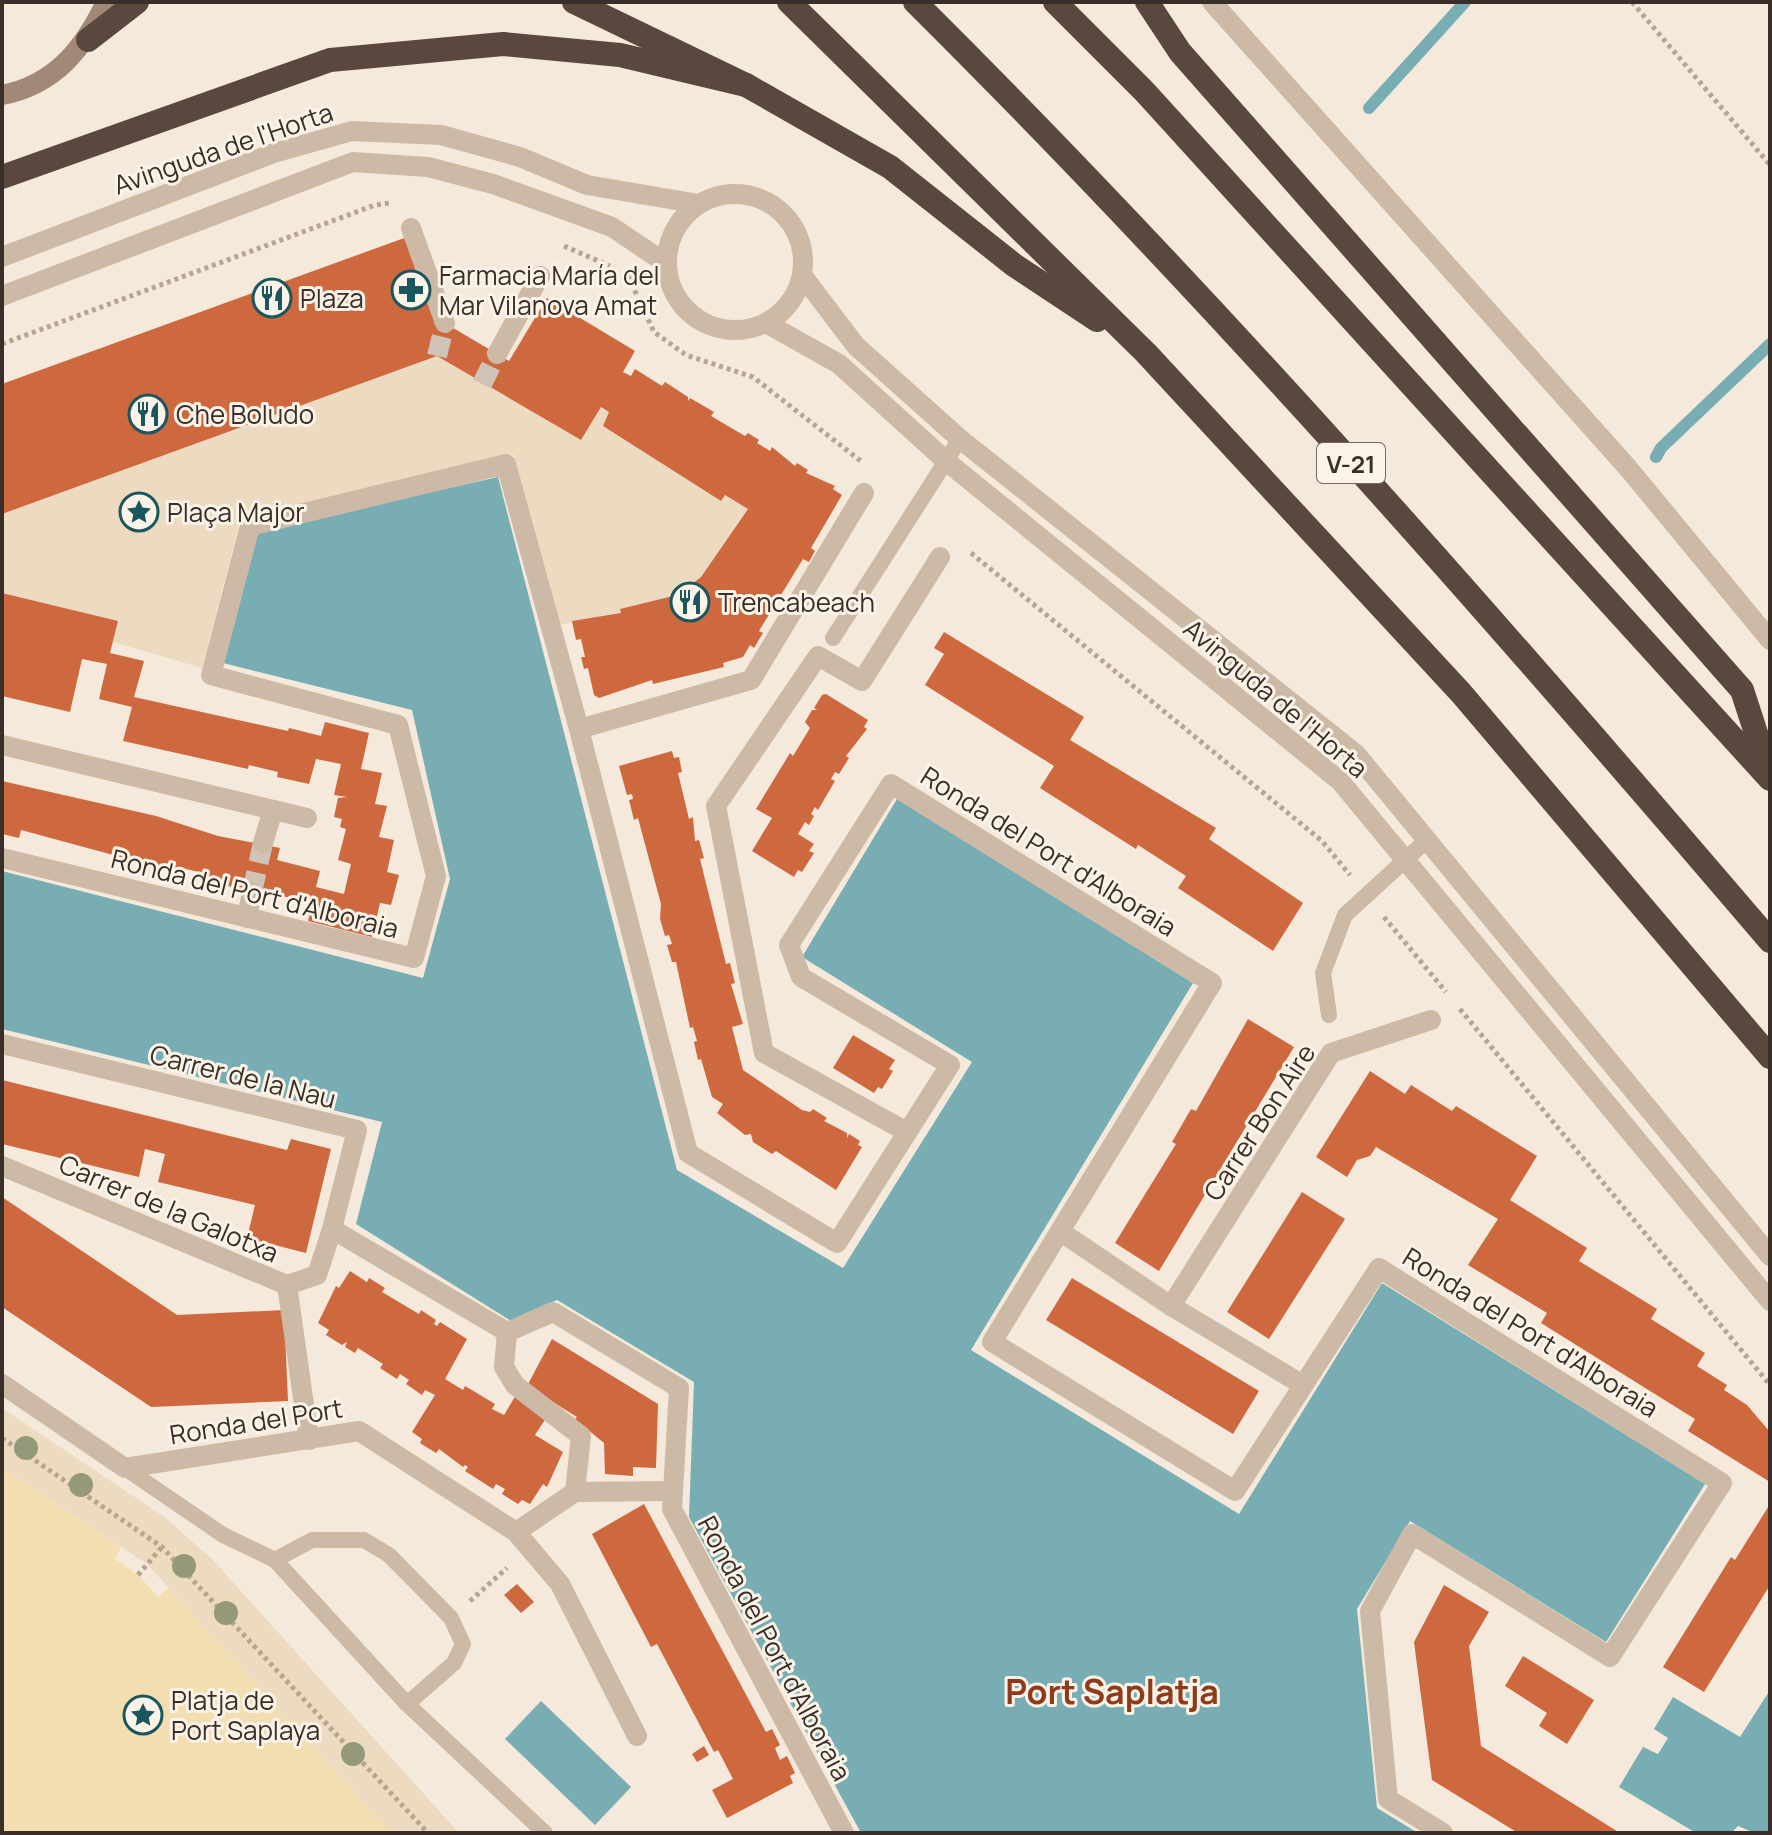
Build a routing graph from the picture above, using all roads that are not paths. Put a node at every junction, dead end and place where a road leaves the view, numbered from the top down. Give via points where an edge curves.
1 (106, 2) edge
2 (137, 2) edge
3 (574, 2) edge
4 (789, 2) edge
5 (915, 2) edge
6 (1055, 2) edge
7 (1147, 2) edge
8 (1212, 2) edge
9 (88, 40) junction
10 (746, 85) junction
11 (2, 95) edge
12 (2, 177) edge
13 (699, 204) junction
14 (411, 228) dead end
15 (2, 257) edge
16 (667, 264) junction
17 (802, 275) junction
18 (540, 276) dead end
19 (2, 296) edge
20 (445, 323) tunnel mouth
21 (766, 323) junction
22 (1146, 353) junction
23 (497, 354) tunnel mouth
24 (960, 439) junction
25 (946, 461) junction
26 (864, 493) dead end
27 (940, 557) dead end
28 (833, 638) dead end
29 (1770, 640) edge
30 (579, 729) junction
31 (2, 745) edge
32 (1770, 778) edge
33 (273, 810) junction
34 (307, 818) dead end
35 (1427, 840) junction
36 (263, 843) tunnel mouth
37 (2, 858) edge
38 (1406, 859) junction
39 (252, 892) tunnel mouth
40 (247, 918) junction
41 (1770, 941) edge
42 (1329, 1015) dead end
43 (1431, 1020) dead end
44 (2, 1044) edge
45 (1770, 1057) edge
46 (907, 1132) junction
47 (2, 1166) edge
48 (332, 1229) junction
49 (1061, 1232) junction
50 (1770, 1256) edge
51 (287, 1285) junction
52 (1770, 1301) edge
53 (1171, 1306) junction
54 (507, 1332) junction
55 (2, 1384) edge
56 (1303, 1385) junction
57 (309, 1440) junction
58 (125, 1468) junction
59 (673, 1491) junction
60 (575, 1492) junction
61 (523, 1540) junction
62 (275, 1560) junction
63 (407, 1704) junction
64 (637, 1736) dead end
65 (545, 1833) edge
66 (844, 1833) edge
67 (1443, 1833) edge

1 - 9 main road
2 - 9 highway
3 - 10 highway
4 - 22 highway
5 - 41 highway, V-21 via 1070,156 1521,648
6 - 32 highway via 1144,91
7 - 32 highway via 1180,52 1742,690
8 - 29 street via 1628,468
9 - 11 main road via 59,71 22,91
10 - 12 highway via 620,55 503,44 330,60
10 - 22 highway via 890,167 1014,265
13 - 15 street, Avinguda de l'Horta via 587,185 520,157 441,135 352,131 274,153
13 - 16 street via 675,230
13 - 17 street via 743,194 783,213 803,252
14 - 20 street
16 - 19 street via 612,227 493,184 428,167 353,162
16 - 21 street via 672,287 701,320 722,328
17 - 21 street via 783,311
17 - 24 street, Avinguda de l'Horta via 856,346
18 - 23 street
21 - 25 street, Avinguda de l'Horta via 839,364
22 - 45 highway via 1461,693
24 - 25 lane
24 - 35 street, Avinguda de l'Horta via 1356,754
25 - 28 lane
25 - 38 street, Avinguda de l'Horta via 1340,781
26 - 30 street via 751,680
27 - 46 street via 862,681 818,656 716,806 764,1053
30 - 40 street, Ronda del Port d'Alboraia via 506,464 250,526 211,675 398,725 436,876 414,958
30 - 46 street, Ronda del Port d'Alboraia via 688,1153 837,1243
31 - 33 street
33 - 34 street
33 - 36 street
35 - 38 lane
35 - 50 street, Avinguda de l'Horta
37 - 40 street, Ronda del Port d'Alboraia
38 - 42 lane via 1345,915 1323,973
38 - 52 street, Avinguda de l'Horta
39 - 40 street
43 - 53 street, Carrer Bon Aire via 1331,1053
44 - 48 street, Carrer de la Nau via 357,1130
46 - 49 street, Ronda del Port d'Alboraia via 950,1065 801,977 789,945 891,784 1212,983
47 - 51 street, Carrer de la Galotxa
48 - 51 street, Carrer de la Galotxa via 317,1275
48 - 54 street
49 - 53 street
49 - 56 street, Ronda del Port d'Alboraia via 992,1342 1235,1491
51 - 57 street
53 - 56 street
54 - 59 street, Ronda del Port d'Alboraia via 553,1312 679,1388
54 - 60 street via 504,1367 515,1385 581,1436
55 - 58 street
56 - 67 street, Ronda del Port d'Alboraia via 1379,1268 1722,1483 1610,1657 1412,1534 1370,1611 1388,1799
57 - 58 street, Ronda del Port
57 - 61 street, Ronda del Port via 359,1431
58 - 62 lane via 223,1535
59 - 60 street
59 - 66 street, Ronda del Port d'Alboraia via 672,1509
60 - 61 street
61 - 64 street, Ronda del Port via 560,1584
62 - 63 lane
62 - 63 lane via 312,1540 364,1540 389,1555 451,1618 463,1644 454,1663
63 - 65 lane

